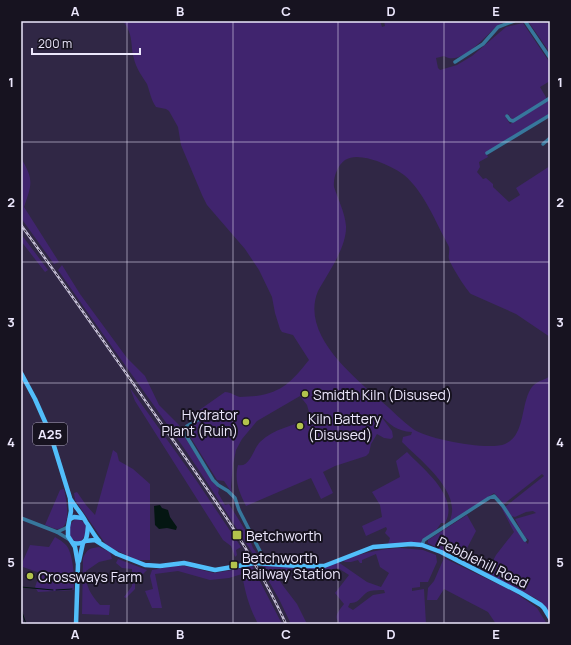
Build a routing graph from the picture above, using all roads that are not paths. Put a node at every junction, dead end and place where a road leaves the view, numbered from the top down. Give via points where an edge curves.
1 (514, 21) edge
2 (525, 21) edge
3 (550, 58) edge
4 (455, 62) dead end
5 (550, 98) edge
6 (550, 115) edge
7 (507, 116) dead end
8 (550, 138) edge
9 (543, 144) dead end
10 (487, 154) dead end
11 (21, 373) edge
12 (205, 416) dead end
13 (70, 498) junction
14 (21, 518) edge
15 (83, 518) junction
16 (70, 519) junction
17 (88, 526) junction
18 (68, 527) junction
19 (57, 532) junction
20 (525, 540) dead end
21 (71, 542) junction
22 (84, 542) junction
23 (101, 544) junction
24 (422, 545) junction
25 (78, 564) junction
26 (264, 564) junction
27 (550, 618) edge
28 (76, 624) edge

1 - 4 street via 498,27 483,44
2 - 3 street
5 - 7 street via 513,121
6 - 10 street
8 - 9 street
11 - 13 main road, A25 via 50,433
12 - 26 street via 187,426 184,432 213,480 235,498
13 - 15 main road, A25
13 - 16 main road, A25
14 - 19 street
15 - 16 main road
15 - 17 main road
16 - 18 main road
17 - 22 main road
17 - 23 main road
18 - 19 street
18 - 21 main road
19 - 21 street
20 - 24 street via 494,496 424,540
21 - 22 main road
21 - 25 main road via 75,547
22 - 23 main road via 94,540
22 - 25 main road
23 - 26 main road, Pebblehill Road via 117,554 146,565 184,563 216,570
24 - 26 main road, Pebblehill Road via 374,546 324,566
24 - 27 main road, Pebblehill Road via 439,551 521,593 541,605
25 - 28 main road

